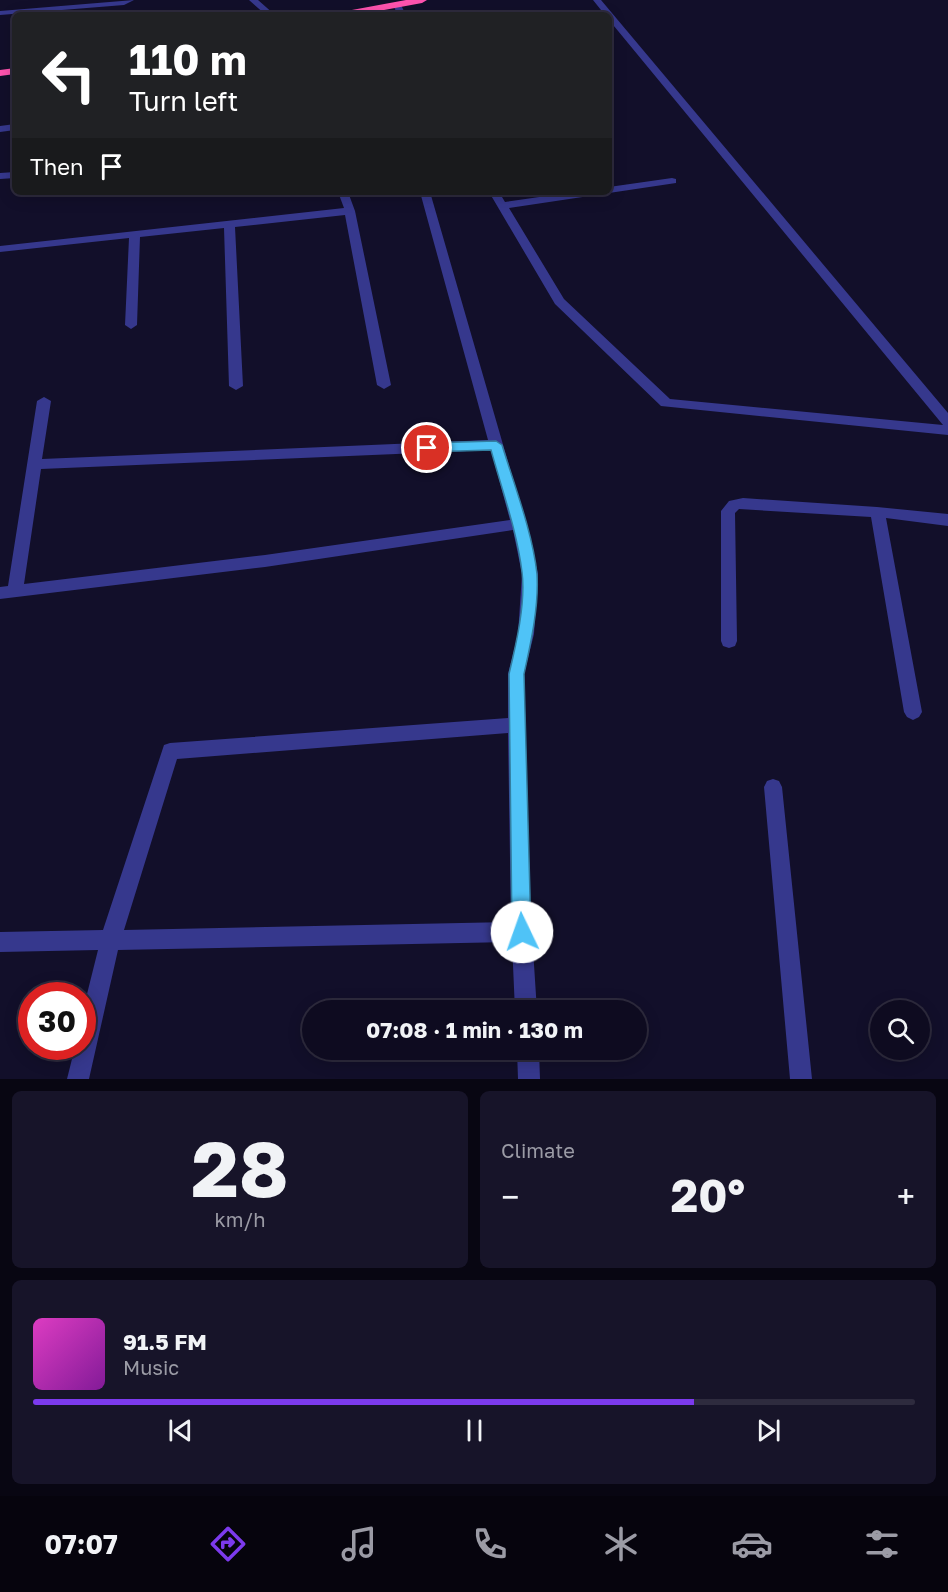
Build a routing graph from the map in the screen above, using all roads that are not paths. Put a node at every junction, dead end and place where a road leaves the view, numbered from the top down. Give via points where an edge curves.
1 (130, 0) edge
2 (253, 0) edge
3 (422, 0) edge
4 (597, 0) edge
5 (51, 4) edge
6 (397, 5) junction
7 (267, 12) edge
8 (364, 12) edge
9 (400, 12) edge
10 (607, 12) edge
11 (0, 13) edge
12 (612, 18) edge
13 (672, 181) dead end
14 (612, 190) edge
15 (344, 195) edge
16 (426, 195) edge
17 (496, 195) edge
18 (576, 195) edge
19 (501, 206) junction
20 (350, 211) junction
21 (229, 224) junction
22 (135, 235) junction
23 (0, 249) edge
24 (130, 325) dead end
25 (384, 385) dead end
26 (236, 386) dead end
27 (44, 401) dead end
28 (948, 422) edge
29 (948, 430) edge
30 (496, 445) junction
31 (35, 464) junction
32 (877, 512) junction
33 (948, 520) edge
34 (519, 524) junction
35 (15, 591) junction
36 (0, 592) edge
37 (729, 641) dead end
38 (913, 712) dead end
39 (516, 725) junction
40 (773, 787) dead end
41 (522, 932) junction
42 (110, 940) junction
43 (0, 942) edge
44 (525, 1000) edge
45 (528, 1060) edge
46 (78, 1079) edge
47 (529, 1079) edge
48 (801, 1079) edge

1 - 5 street
2 - 7 street
3 - 6 highway
4 - 10 street
5 - 11 street
6 - 8 highway
6 - 9 street
12 - 28 street
13 - 14 street
15 - 20 street
16 - 30 street
17 - 19 street
18 - 19 street
19 - 29 street via 559,301 666,403
20 - 21 street
20 - 25 street
21 - 22 street
21 - 26 street
22 - 23 street
22 - 24 street
27 - 31 street
30 - 31 street
30 - 34 street
31 - 35 street
32 - 33 street
32 - 37 street via 743,502 734,505 728,511
32 - 38 street
34 - 35 street via 265,561
34 - 39 street via 530,574 525,634 516,674
35 - 36 street
39 - 41 street
39 - 42 street via 170,751
40 - 48 street
41 - 42 street
41 - 44 street
42 - 43 street
42 - 46 street
45 - 47 street

